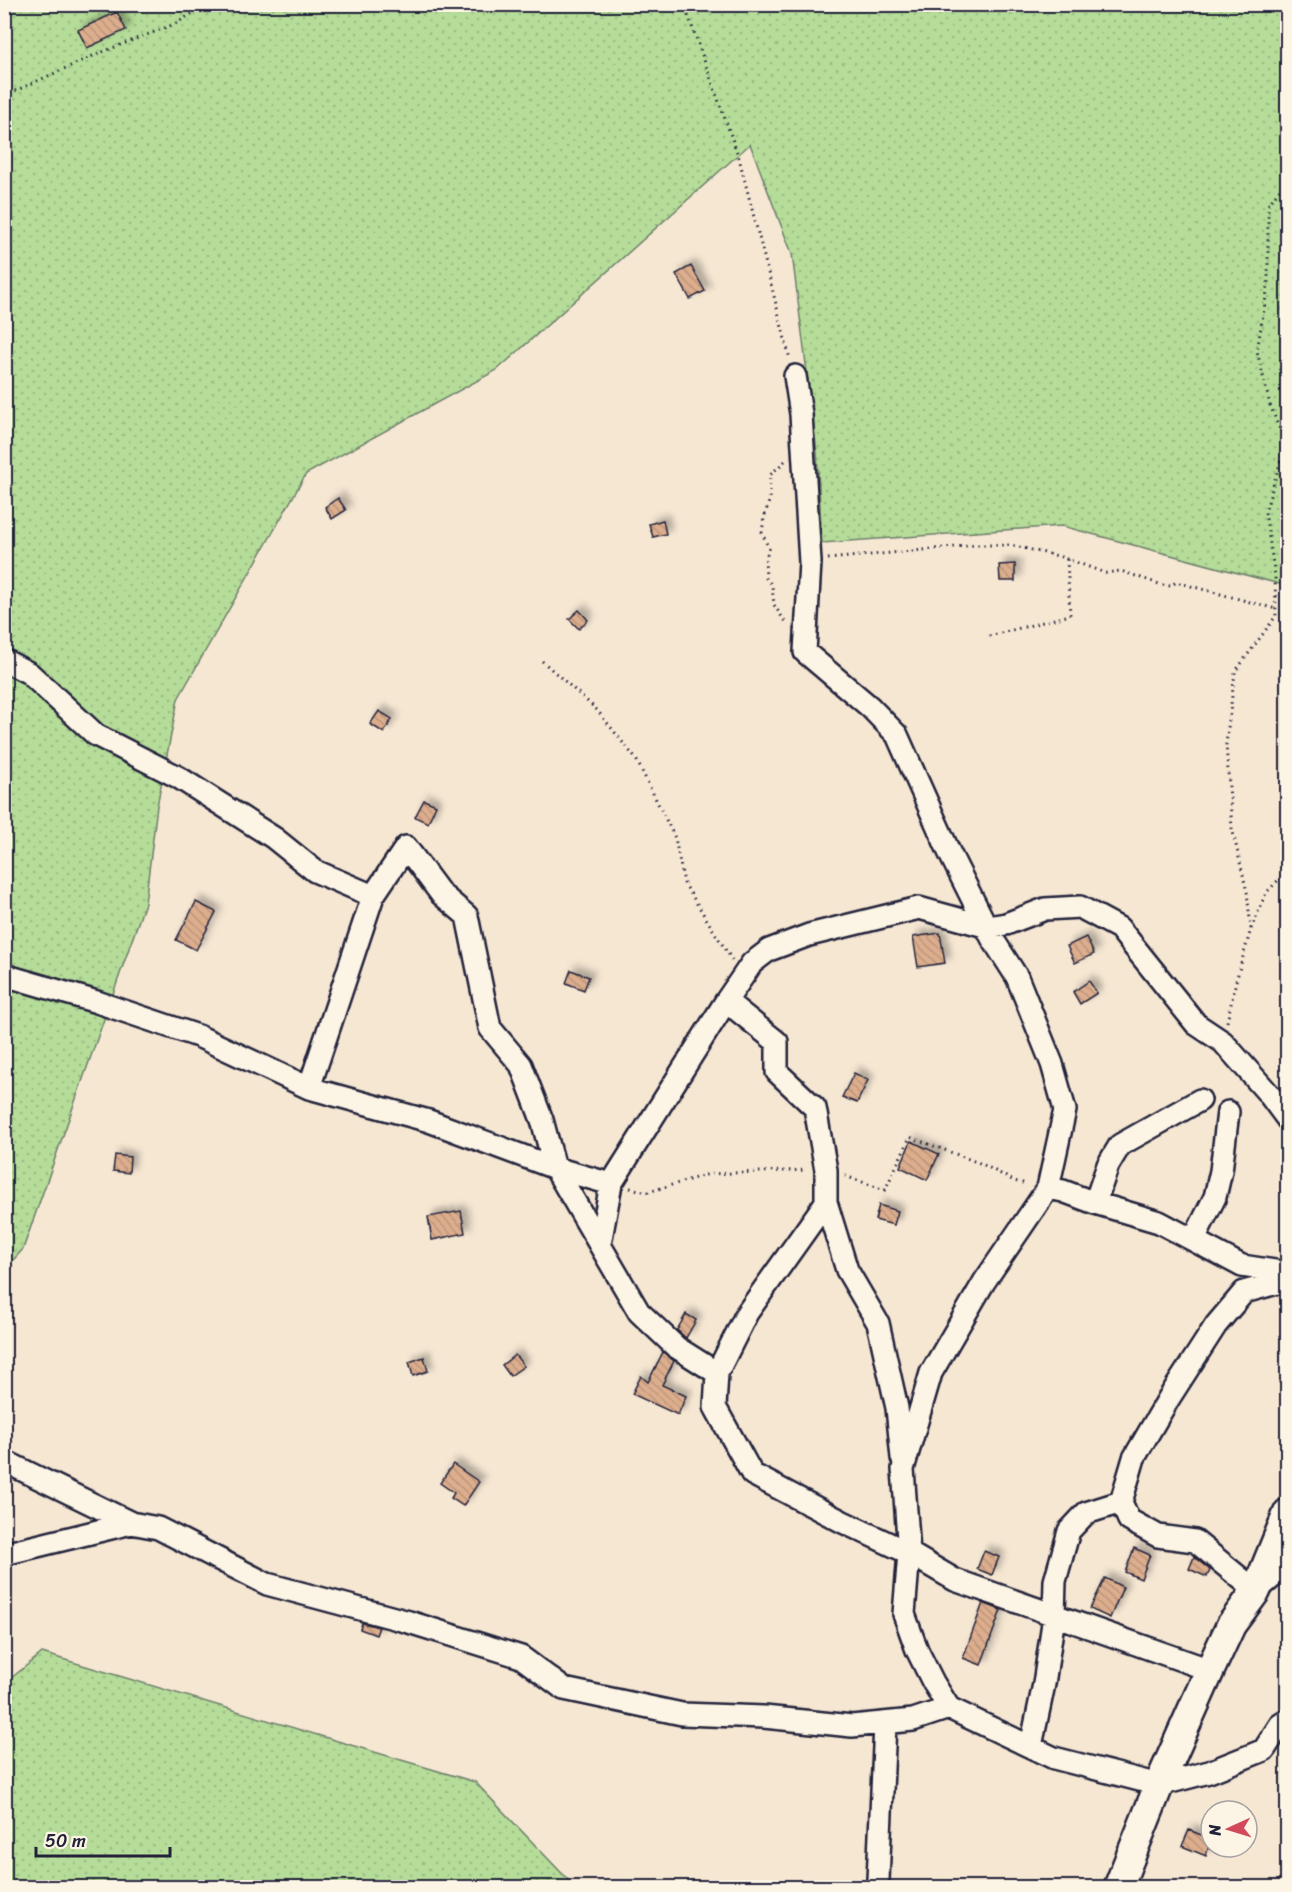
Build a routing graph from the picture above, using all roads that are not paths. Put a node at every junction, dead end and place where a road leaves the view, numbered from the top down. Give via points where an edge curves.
1 (795, 376) road end
2 (4, 660) edge
3 (373, 896) junction
4 (988, 927) junction
5 (4, 975) edge
6 (726, 1001) junction
7 (309, 1088) junction
8 (1200, 1100) dead end
9 (1228, 1112) dead end
10 (1287, 1120) edge
11 (555, 1168) junction
12 (611, 1184) junction
13 (1048, 1188) junction
14 (826, 1202) junction
15 (1095, 1203) junction
16 (1194, 1239) junction
17 (600, 1244) junction
18 (1287, 1273) edge
19 (1287, 1280) edge
20 (717, 1373) junction
21 (4, 1461) edge
22 (903, 1469) junction
23 (1121, 1502) junction
24 (1287, 1513) edge
25 (130, 1523) junction
26 (909, 1553) junction
27 (4, 1554) edge
28 (1287, 1564) edge
29 (1256, 1591) junction
30 (1054, 1616) junction
31 (1210, 1670) junction
32 (949, 1708) junction
33 (1287, 1720) edge
34 (885, 1724) junction
35 (1031, 1746) junction
36 (1159, 1785) junction
37 (878, 1880) dead end
38 (1118, 1887) edge

1 - 4 street via 810,555 805,652 897,735 950,854
2 - 3 street via 29,673 96,735 178,777 274,838 315,871
3 - 7 street
3 - 11 street via 406,847 441,894 467,916 490,1028 521,1065
4 - 6 street via 919,908 799,939 769,950 752,963
4 - 10 street via 1045,909 1080,907 1119,928 1196,1024 1223,1042
4 - 13 street via 1017,977 1052,1064 1065,1110
5 - 7 street via 198,1036
6 - 12 street
6 - 14 street via 777,1042 777,1072 815,1108 826,1170
7 - 11 street via 429,1120
8 - 15 street via 1120,1145 1108,1165
9 - 16 street via 1215,1197
11 - 12 street
11 - 17 street
12 - 17 street
13 - 15 street
13 - 22 street via 984,1282 931,1373
14 - 20 street via 747,1313
14 - 22 street via 847,1270 878,1323 897,1407
15 - 16 street via 1159,1222
16 - 18 street via 1242,1266
17 - 20 street via 639,1312 676,1347
19 - 23 street via 1244,1292 1216,1325 1134,1458
20 - 26 street via 715,1407 752,1474
21 - 25 street
22 - 26 street
23 - 29 street via 1129,1520 1158,1536 1195,1541
23 - 30 street via 1086,1513 1069,1531 1055,1581
24 - 29 street
25 - 27 street
25 - 34 street via 158,1528 267,1584 521,1657 564,1689 681,1714 852,1726
26 - 30 street via 955,1580
26 - 32 street via 904,1614 917,1650
28 - 29 street
29 - 31 street via 1231,1624
30 - 31 street
30 - 35 street
31 - 36 street
32 - 34 street
32 - 35 street
33 - 36 street via 1264,1750 1209,1772
34 - 37 street
35 - 36 street via 1054,1758
36 - 38 street

